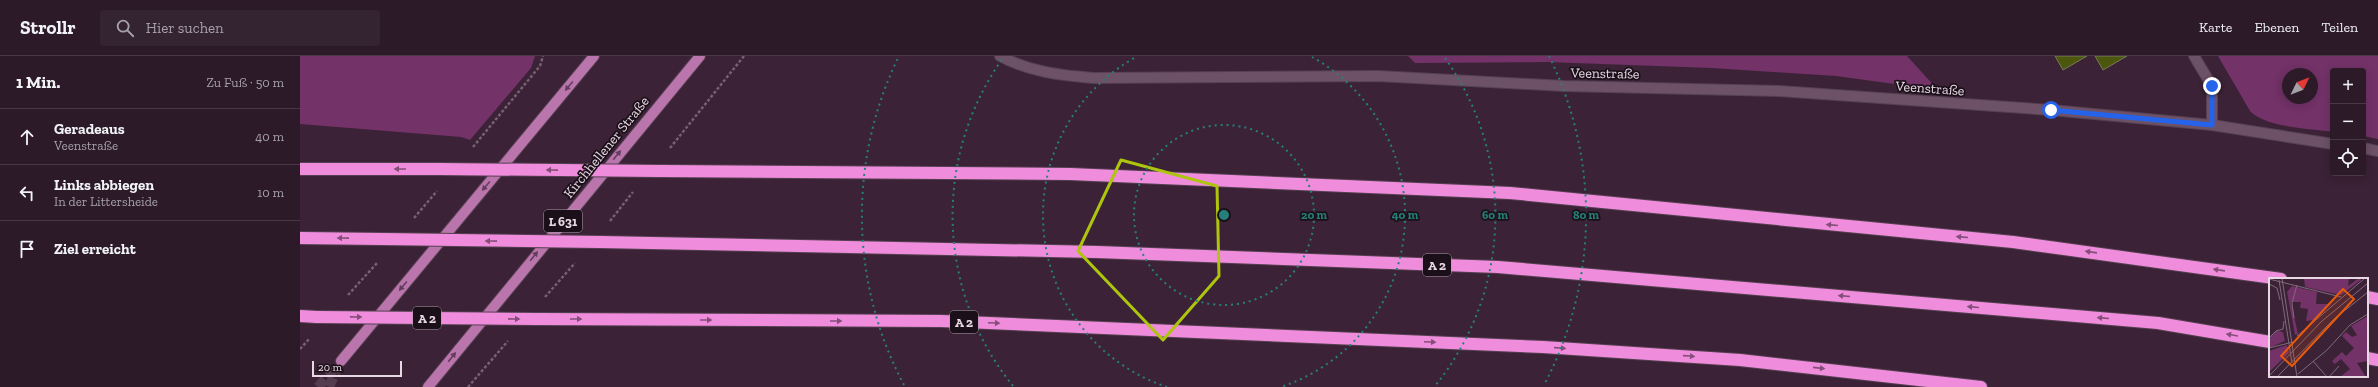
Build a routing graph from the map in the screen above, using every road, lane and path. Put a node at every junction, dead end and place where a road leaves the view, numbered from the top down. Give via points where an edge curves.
1 (543, 56) edge
2 (594, 56) edge
3 (700, 56) edge
4 (1000, 56) edge
5 (2194, 56) edge
6 (2212, 125) junction
7 (2330, 144) edge
8 (2366, 149) edge
9 (2378, 151) edge
10 (468, 153) dead end
11 (300, 169) edge
12 (438, 190) dead end
13 (412, 220) dead end
14 (300, 238) edge
15 (382, 256) dead end
16 (2258, 276) junction
17 (2270, 278) edge
18 (2273, 278) edge
19 (2368, 292) edge
20 (2378, 293) edge
21 (347, 297) dead end
22 (2368, 297) edge
23 (2378, 299) edge
24 (300, 316) edge
25 (316, 332) dead end
26 (2269, 342) edge
27 (300, 349) edge
28 (2368, 358) edge
29 (2378, 360) edge
30 (342, 361) tunnel mouth
31 (428, 387) edge
32 (1981, 387) edge

1 - 10 path via 540,66
2 -> 30 main road
31 -> 3 main road, Kirchhellener Straße / L 631
4 - 6 street, Veenstraße via 1018,65 1053,75 1093,78 1378,76 1564,86 1779,91 2051,110
5 - 6 street via 2212,86
6 - 7 street, Veenstraße
8 - 9 street
16 -> 11 highway, bridge via 2013,242 1510,193 1070,174
12 - 13 path
26 -> 14 highway, A 2, bridge via 2158,323 1498,267 1097,252
15 - 21 path
16 - 17 highway
16 - 18 highway
19 - 20 highway
22 - 23 highway
24 -> 32 highway, A 2, bridge via 941,321 1543,347 1740,360
25 - 27 path
28 - 29 highway

